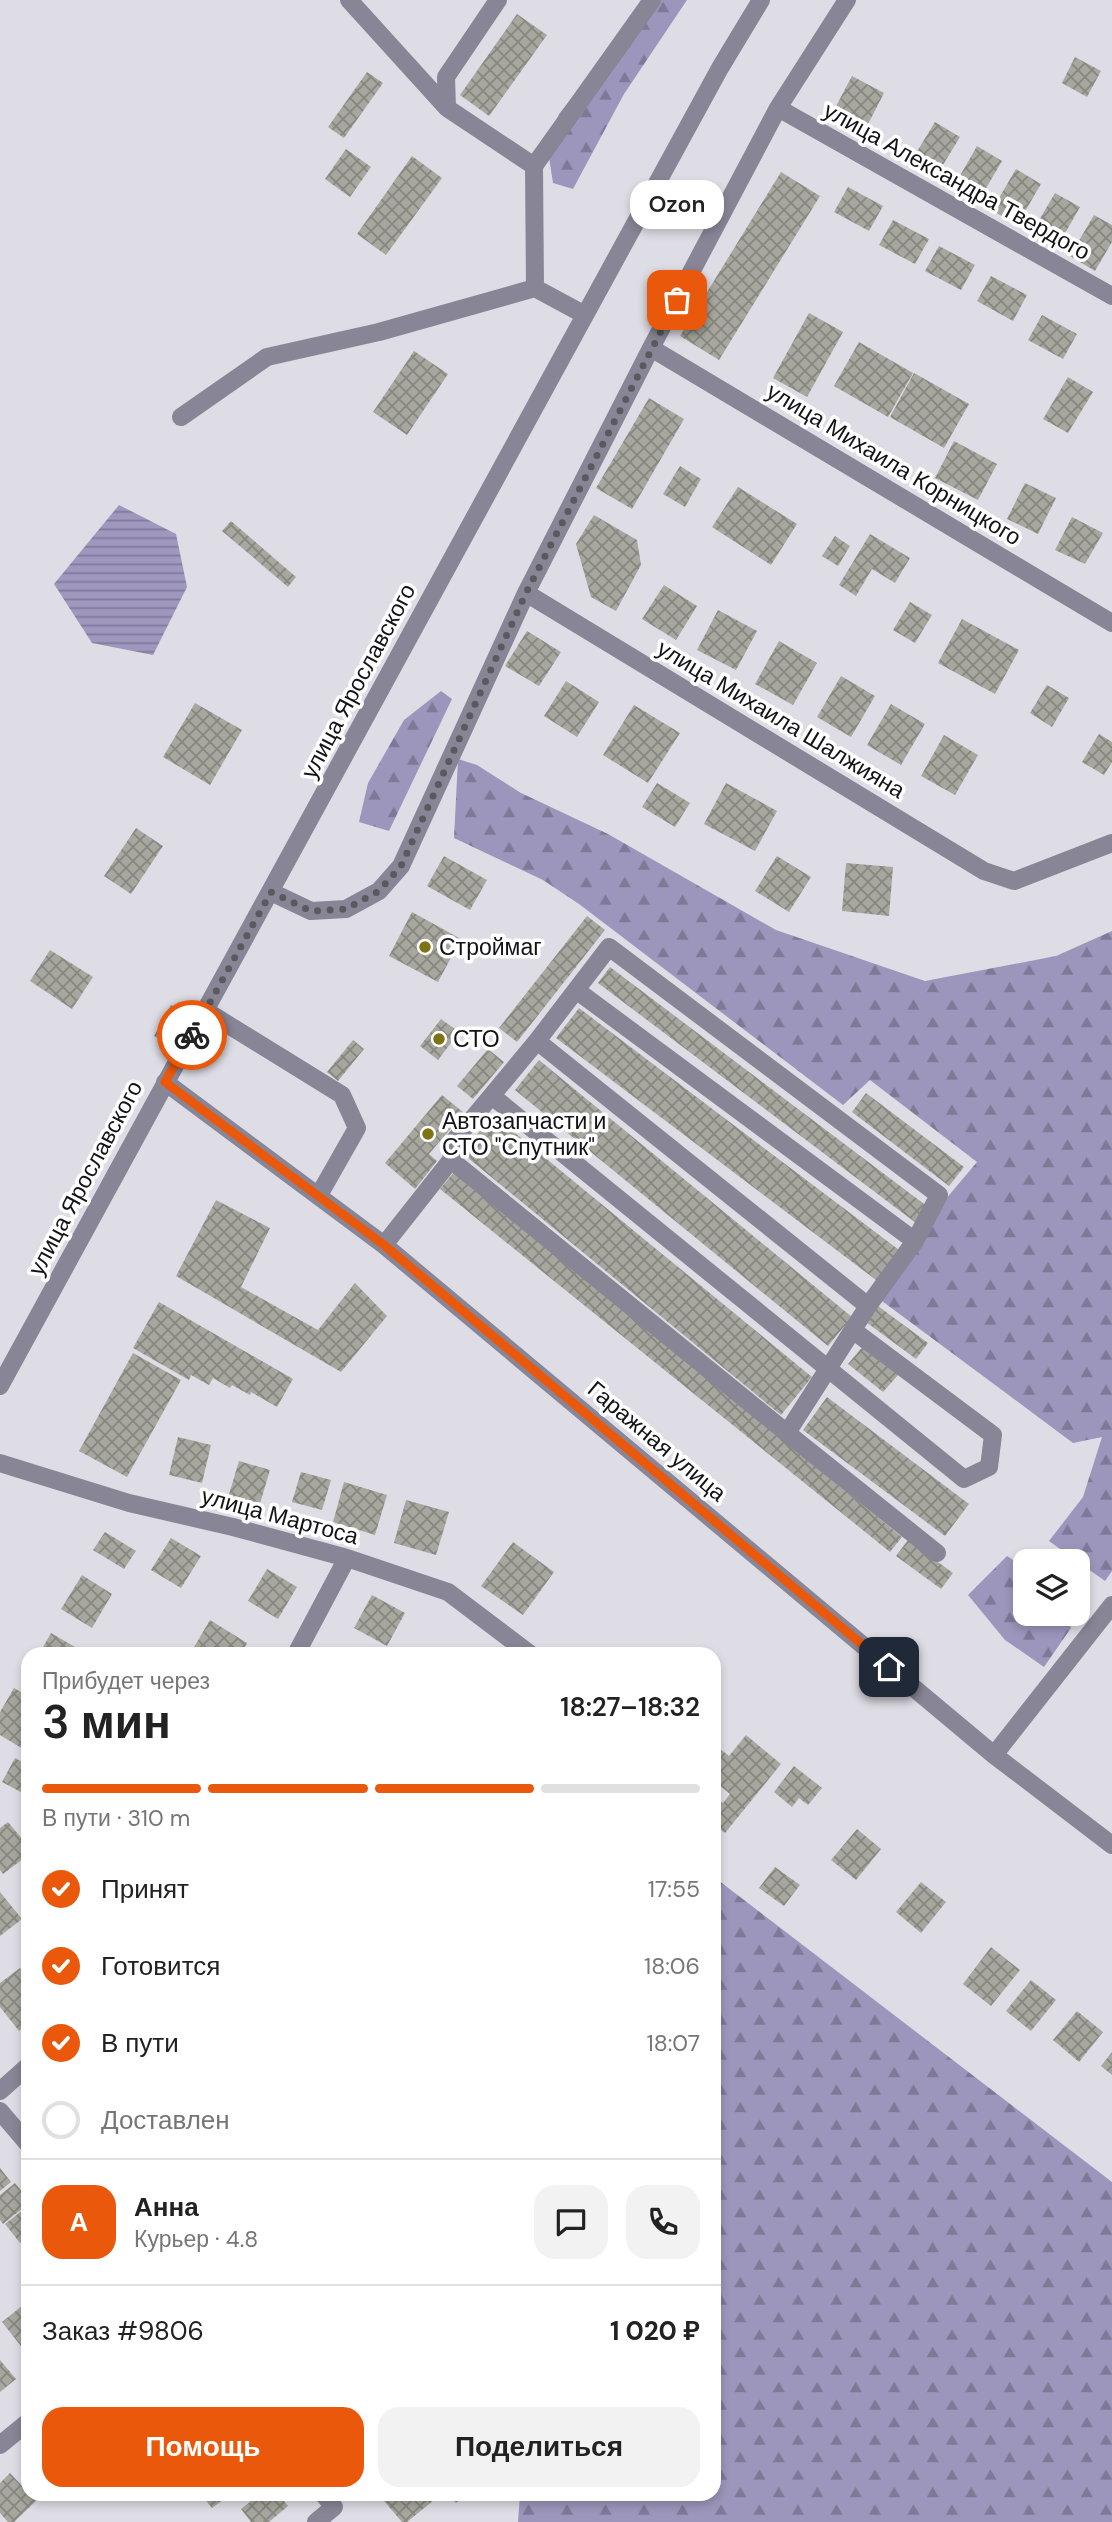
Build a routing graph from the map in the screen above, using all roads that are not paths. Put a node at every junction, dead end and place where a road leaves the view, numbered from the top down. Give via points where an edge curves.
1 (349, 0) edge
2 (498, 0) edge
3 (652, 0) edge
4 (761, 0) edge
5 (847, 0) edge
6 (447, 108) junction
7 (778, 108) junction
8 (534, 166) junction
9 (535, 288) junction
10 (1112, 296) edge
11 (585, 315) junction
12 (651, 348) junction
13 (181, 417) dead end
14 (526, 593) junction
15 (1112, 623) edge
16 (1112, 843) edge
17 (271, 892) junction
18 (576, 990) junction
19 (206, 1010) junction
20 (537, 1041) junction
21 (165, 1082) junction
22 (492, 1096) junction
23 (451, 1160) junction
24 (319, 1195) junction
25 (915, 1241) junction
26 (384, 1245) junction
27 (868, 1306) junction
28 (854, 1331) junction
29 (829, 1370) junction
30 (0, 1386) edge
31 (787, 1433) junction
32 (0, 1463) edge
33 (937, 1553) dead end
34 (347, 1558) junction
35 (1112, 1605) edge
36 (300, 1647) edge
37 (521, 1647) edge
38 (994, 1755) junction
39 (1112, 1845) edge
40 (21, 2072) edge
41 (0, 2091) edge
42 (0, 2111) edge
43 (21, 2136) edge
44 (21, 2427) edge
45 (0, 2445) edge
46 (328, 2501) edge
47 (316, 2522) edge

1 - 6 street
2 - 6 street via 446,77
3 - 8 street
4 - 11 street, улица Ярославского
5 - 7 street
6 - 8 street
7 - 10 street, улица Александра Твердого
7 - 12 street
8 - 9 street
9 - 11 street
9 - 13 street via 379,332 267,357
11 - 17 street, улица Ярославского
12 - 14 street
12 - 15 street, улица Михаила Корницкого
14 - 16 street, улица Михаила Шалжияна via 984,871 1014,881
14 - 17 street via 401,866 379,891 346,909 311,911
17 - 19 street, улица Ярославского
18 - 20 street
18 - 25 street
18 - 25 street via 609,947 939,1195
19 - 21 street, улица Ярославского
19 - 24 street via 342,1095 357,1128
20 - 22 street
20 - 27 street
21 - 24 street, Гаражная улица
21 - 30 street, улица Ярославского
22 - 23 street via 453,1142
22 - 29 street
23 - 26 street
23 - 31 street
24 - 26 street, Гаражная улица
25 - 27 street
26 - 38 street, Гаражная улица
27 - 28 street
28 - 29 street
28 - 29 street via 993,1435 989,1467 964,1479
29 - 31 street
31 - 33 street
32 - 34 street, улица Мартоса via 129,1503
34 - 36 street
34 - 37 street, улица Мартоса via 448,1592
35 - 38 street
38 - 39 street, Гаражная улица
40 - 41 street
42 - 43 street
44 - 45 street
46 - 47 street

